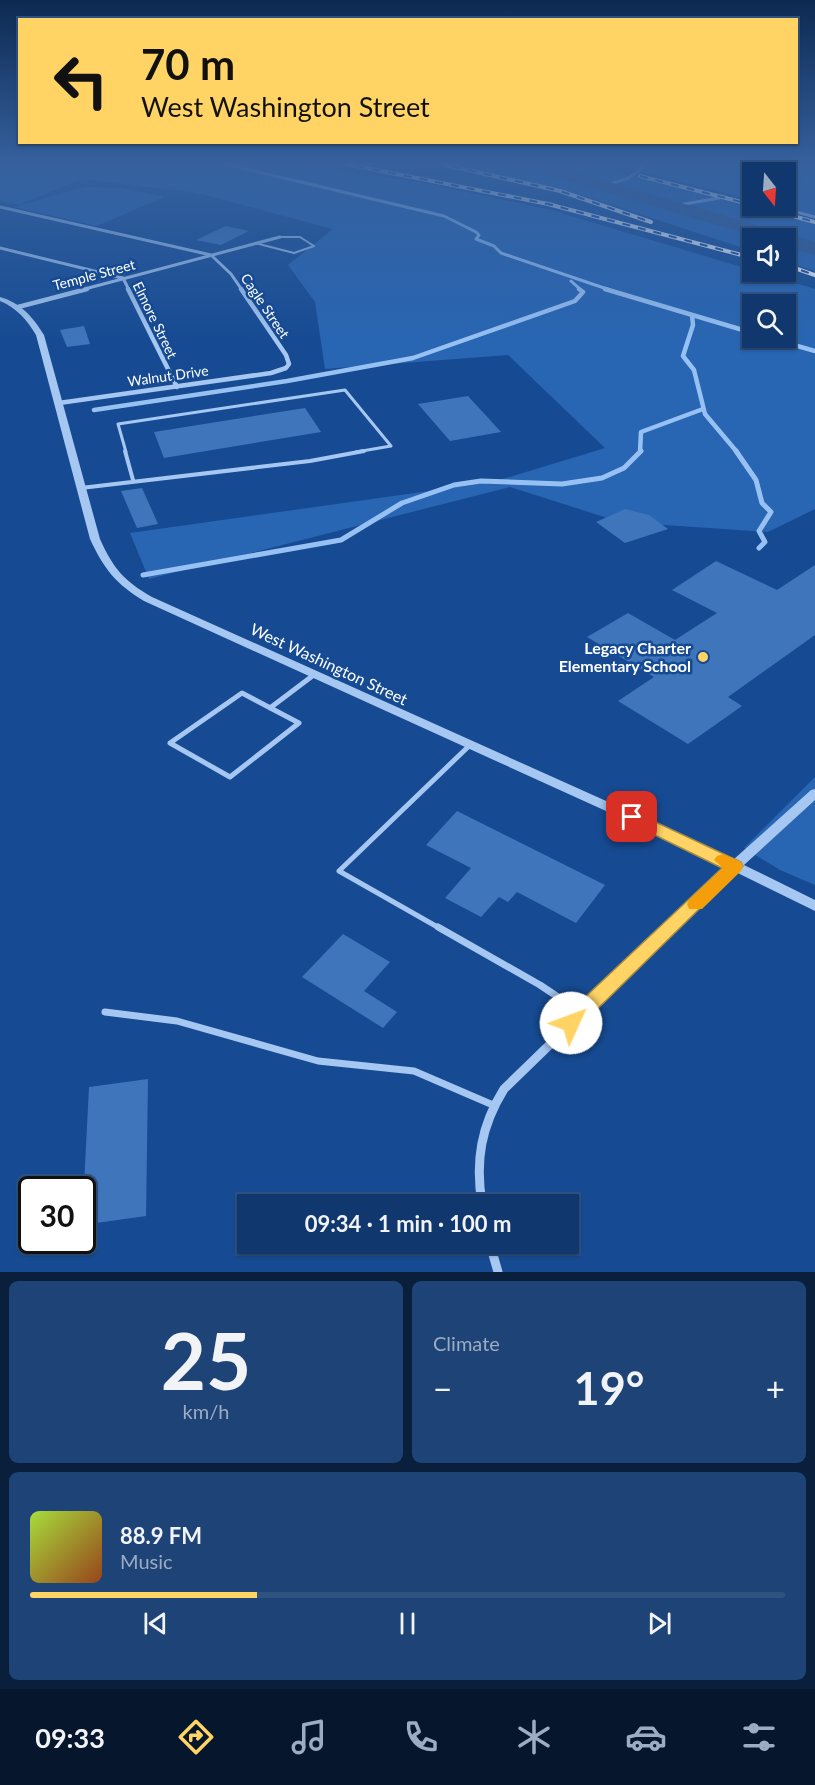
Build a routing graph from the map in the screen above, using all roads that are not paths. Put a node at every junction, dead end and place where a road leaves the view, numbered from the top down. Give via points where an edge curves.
1 (68, 222) edge
2 (280, 237) joint
3 (255, 243) junction
4 (0, 248) edge
5 (211, 255) junction
6 (123, 278) junction
7 (0, 299) edge
8 (18, 306) junction
9 (280, 371) joint
10 (177, 387) junction
11 (59, 404) junction
12 (133, 480) junction
13 (81, 488) junction
14 (315, 674) junction
15 (270, 708) junction
16 (470, 745) junction
17 (815, 793) edge
18 (735, 866) junction
19 (815, 906) edge
20 (105, 1012) dead end
21 (582, 1013) junction
22 (493, 1105) junction
23 (481, 1194) edge
24 (493, 1254) edge
25 (498, 1272) edge

1 - 5 street
2 - 3 street, Temple Street
2 - 3 lane via 300,237 314,246 289,252
3 - 5 street, Temple Street
4 - 6 street, Elmore Street
5 - 6 street, Temple Street
5 - 9 street, Cagle Street via 231,274 286,355 289,364
6 - 8 street, Temple Street
6 - 10 street, Elmore Street
7 - 8 street, West Washington Street
8 - 11 street, West Washington Street via 40,334
9 - 10 street, Walnut Drive
10 - 11 street, Walnut Drive
11 - 13 street, West Washington Street
12 - 12 lane via 310,460 391,447 345,390 118,424
12 - 13 lane
13 - 14 street, West Washington Street via 105,563 123,585
14 - 15 lane
14 - 16 street, West Washington Street
15 - 15 lane via 299,723 230,777 170,743 242,693
16 - 18 street, West Washington Street
16 - 21 lane via 339,871
17 - 18 street
18 - 19 street, West Washington Street
18 - 21 street
20 - 22 lane via 177,1021 318,1060 414,1071
21 - 22 street via 504,1089
22 - 23 street via 480,1136 477,1156
24 - 25 street

